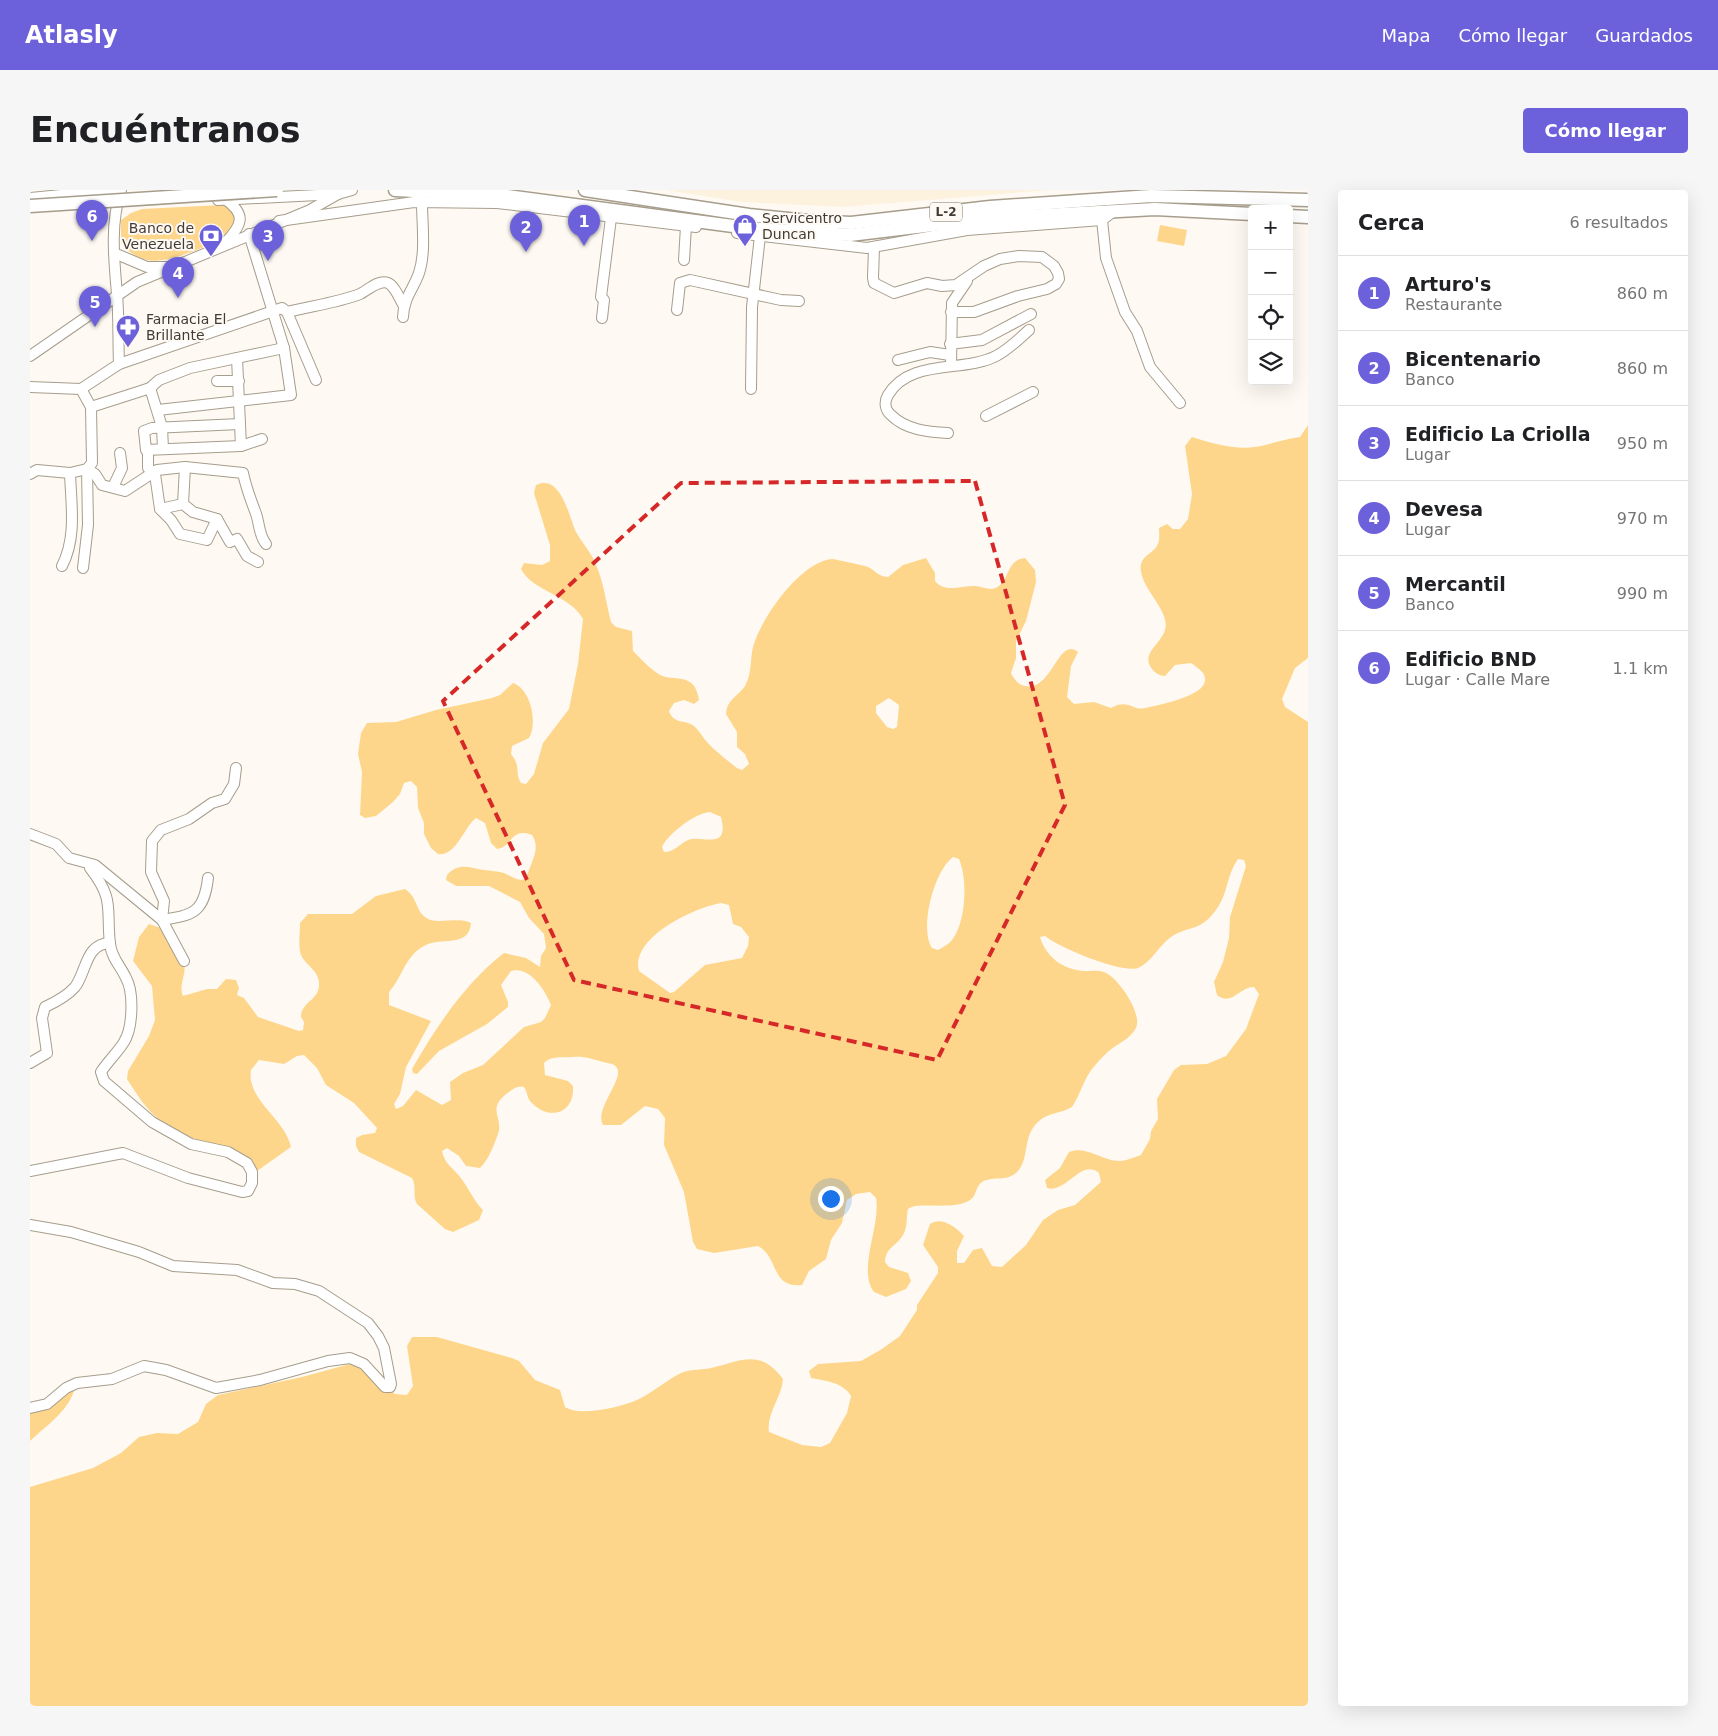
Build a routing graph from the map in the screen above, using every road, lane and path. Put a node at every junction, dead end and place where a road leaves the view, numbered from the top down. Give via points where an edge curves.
1 (113, 190) edge
2 (120, 190) edge
3 (212, 190) edge
4 (277, 190) edge
5 (352, 190) edge
6 (395, 190) edge
7 (585, 190) edge
8 (338, 194) junction
9 (30, 198) edge
10 (225, 200) junction
11 (1308, 200) edge
12 (30, 202) edge
13 (422, 202) junction
14 (116, 205) junction
15 (30, 207) edge
16 (1114, 211) junction
17 (1248, 214) edge
18 (1293, 216) edge
19 (1308, 217) edge
20 (611, 218) junction
21 (1102, 220) junction
22 (280, 221) junction
23 (686, 226) junction
24 (249, 234) junction
25 (760, 236) junction
26 (225, 244) junction
27 (874, 247) junction
28 (114, 253) junction
29 (684, 260) dead end
30 (169, 267) junction
31 (974, 273) junction
32 (939, 286) junction
33 (753, 293) junction
34 (117, 294) junction
35 (799, 301) dead end
36 (404, 306) junction
37 (952, 308) junction
38 (274, 310) junction
39 (677, 310) dead end
40 (287, 312) junction
41 (1031, 314) dead end
42 (403, 317) dead end
43 (602, 318) dead end
44 (1029, 330) dead end
45 (284, 348) junction
46 (950, 349) junction
47 (30, 356) edge
48 (237, 358) junction
49 (898, 360) dead end
50 (119, 364) junction
51 (951, 366) junction
52 (316, 380) dead end
53 (218, 381) dead end
54 (239, 381) junction
55 (30, 387) edge
56 (81, 388) junction
57 (150, 388) junction
58 (751, 389) dead end
59 (1033, 392) dead end
60 (240, 401) junction
61 (1180, 403) dead end
62 (91, 407) junction
63 (158, 410) junction
64 (986, 416) dead end
65 (240, 424) junction
66 (162, 427) junction
67 (948, 433) dead end
68 (262, 439) dead end
69 (242, 446) junction
70 (162, 449) junction
71 (148, 450) junction
72 (120, 453) dead end
73 (185, 467) junction
74 (87, 469) junction
75 (152, 471) junction
76 (70, 473) junction
77 (30, 474) edge
78 (113, 487) junction
79 (183, 504) junction
80 (160, 509) junction
81 (217, 519) junction
82 (266, 544) dead end
83 (258, 562) dead end
84 (62, 566) dead end
85 (83, 568) dead end
86 (236, 768) dead end
87 (30, 834) edge
88 (91, 865) junction
89 (208, 878) dead end
90 (162, 920) junction
91 (110, 943) junction
92 (184, 961) dead end
93 (30, 1063) edge
94 (30, 1170) edge
95 (33, 1225) edge
96 (30, 1408) edge

1 - 9 street
2 - 14 street
3 - 12 main road
4 - 15 main road, bridge
5 - 8 street
6 - 16 main road, L-2 via 508,196 748,228 850,236 991,218
7 - 11 main road, L-2 via 749,215 851,223 990,207 1151,196
8 - 10 street
8 - 22 street via 310,210
10 - 14 street
10 - 26 street via 240,213 240,221
13 - 20 street via 496,203
13 - 22 street
13 - 36 street via 422,261
14 - 15 street
14 - 28 street
16 - 17 main road, L-2 via 1155,209
16 - 21 street
18 - 19 main road
20 - 23 street
20 - 43 street via 601,297 604,300
21 - 27 street via 967,230
21 - 61 street via 1106,258 1124,312 1137,331 1150,367
22 - 24 street
23 - 25 street
23 - 29 street
24 - 26 street
24 - 38 street
25 - 27 street
25 - 33 street
26 - 30 street
27 - 32 street via 874,283 883,289 894,293 927,283
28 - 30 street via 147,267
28 - 34 street
30 - 34 street
31 - 32 street via 956,285
31 - 37 street via 959,291
31 - 37 street via 1000,259 1032,255 1054,266 1059,280 1047,289 974,312
32 - 37 street via 948,294
33 - 35 street
33 - 39 street via 684,280 678,288
33 - 58 street
34 - 47 street
34 - 50 street
36 - 40 street via 391,284 386,282 360,294
36 - 42 street
37 - 46 street
38 - 40 street via 282,308
38 - 45 street
38 - 50 street
40 - 52 street
41 - 46 street via 982,340
44 - 51 street via 996,356
45 - 48 street
45 - 60 street via 291,395
46 - 49 street
46 - 51 street
48 - 54 street
48 - 57 street via 190,368 159,380
50 - 56 street
51 - 67 street via 911,374 892,389 886,404 887,412 912,428
53 - 54 street
54 - 60 street
55 - 56 street
56 - 62 street
57 - 62 street
57 - 63 street
59 - 64 street
60 - 63 street
60 - 65 street
62 - 74 street via 92,463
63 - 66 street
65 - 66 street
65 - 69 street
66 - 70 street
66 - 71 street via 144,431
68 - 69 street
69 - 70 street
70 - 71 street
71 - 75 street via 148,468
72 - 78 street via 122,468
73 - 75 street
73 - 79 street
73 - 82 street via 243,473 260,536
74 - 76 street
74 - 78 street via 102,484
74 - 85 street via 88,524
75 - 78 street via 125,491
75 - 80 street
76 - 77 street via 46,469
76 - 84 street via 72,529 68,554
79 - 80 street
79 - 81 street via 193,512
80 - 81 street via 180,534 204,540 207,540
81 - 83 street via 230,542 237,539 247,556
86 - 90 street via 234,784 225,799 161,830 152,841 151,872 164,901
87 - 88 street via 56,844 69,858
88 - 90 street
88 - 91 street via 110,909
89 - 90 street via 204,901 196,912
90 - 92 street
91 - 93 street via 96,946 68,995 45,1008 42,1018 47,1053
91 - 94 street via 115,963 132,992 125,1041 101,1072 104,1081 160,1126 190,1144 221,1150 246,1163 252,1172 252,1183 248,1191 242,1192 188,1178 122,1153
95 - 96 street via 130,1249 173,1266 237,1270 273,1284 295,1284 319,1291 368,1323 384,1348 391,1384 385,1387 364,1364 350,1358 216,1388 166,1370 144,1366 112,1379 77,1383 47,1404

